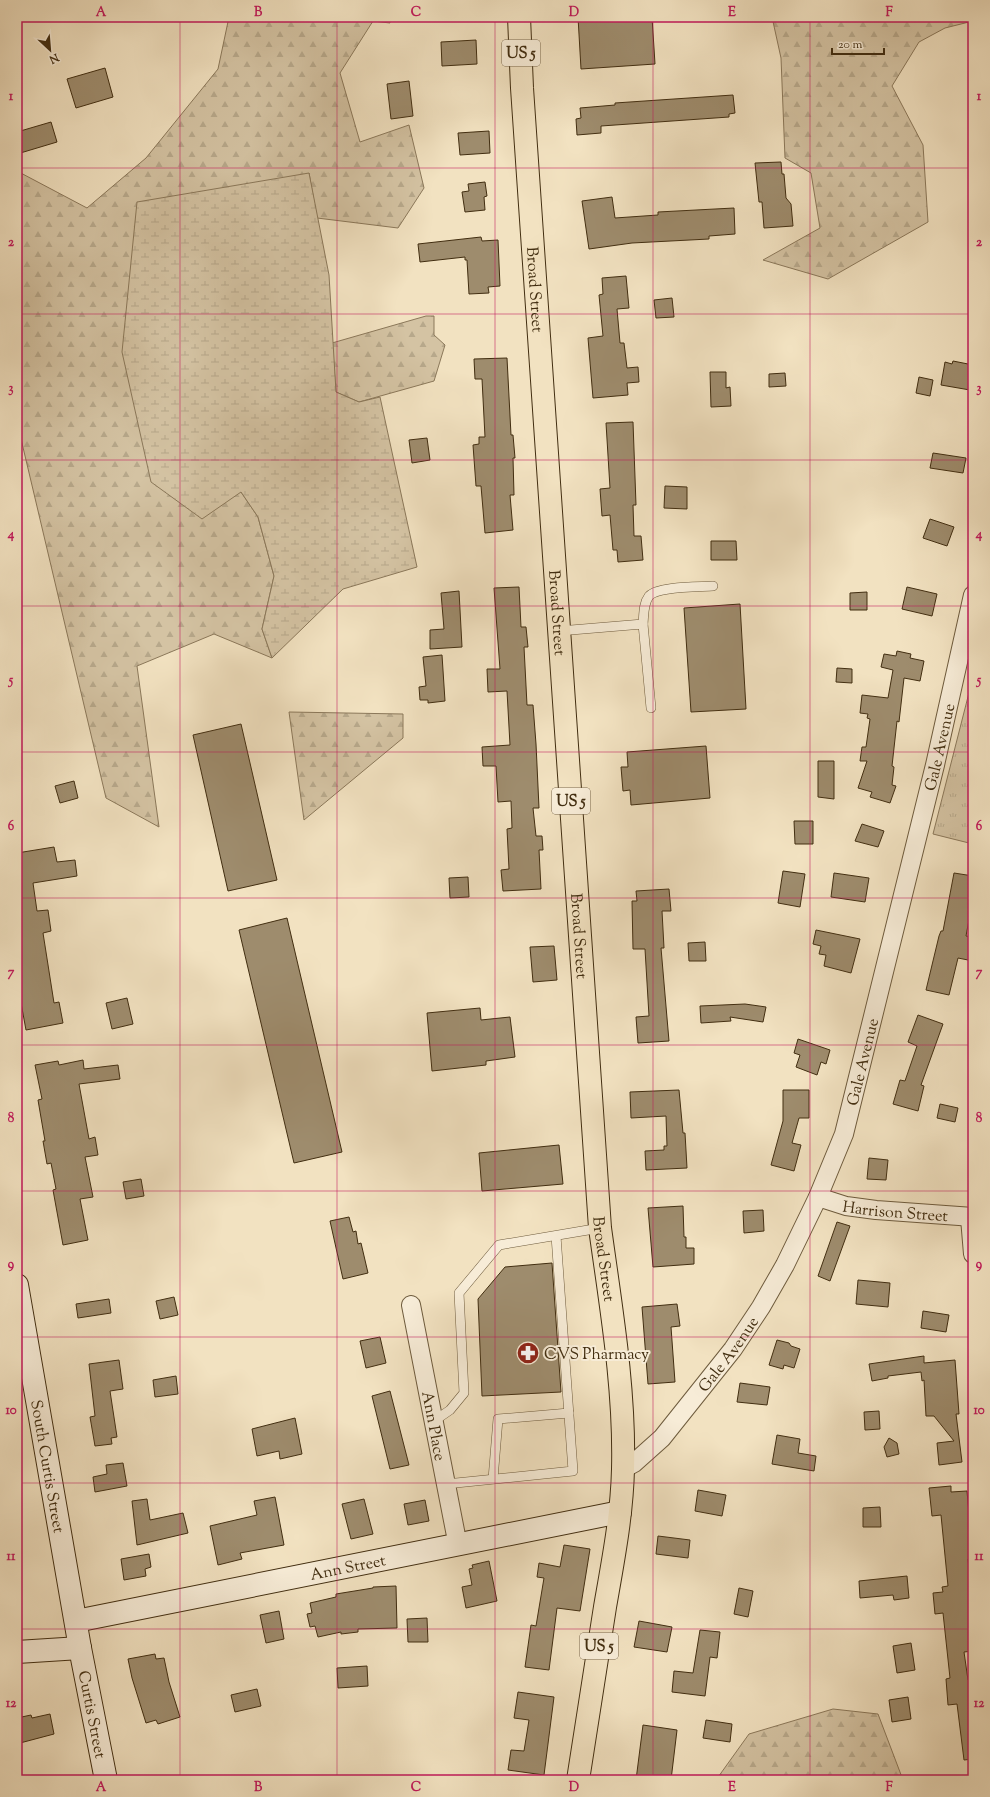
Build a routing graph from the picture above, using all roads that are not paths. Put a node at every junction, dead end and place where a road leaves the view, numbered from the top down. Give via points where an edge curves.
1 (519, 17) edge
2 (713, 586) dead end
3 (973, 594) edge
4 (643, 624) junction
5 (559, 631) junction
6 (651, 708) dead end
7 (818, 1197) junction
8 (971, 1218) edge
9 (600, 1228) junction
10 (556, 1236) junction
11 (973, 1254) edge
12 (17, 1285) edge
13 (411, 1305) dead end
14 (569, 1413) junction
15 (434, 1421) junction
16 (623, 1469) junction
17 (493, 1479) junction
18 (446, 1484) junction
19 (620, 1512) junction
20 (458, 1546) junction
21 (76, 1621) junction
22 (80, 1648) junction
23 (17, 1652) edge
24 (106, 1780) edge
25 (578, 1780) edge

1 - 5 main road, Broad Street / US 5
2 - 4 lane via 658,590 650,596 645,605
3 - 7 street, Gale Avenue via 934,772 858,1080 844,1134
4 - 5 lane
4 - 6 lane
5 - 9 main road, Broad Street / US 5
7 - 8 street, Harrison Street via 853,1207
7 - 16 street, Gale Avenue via 775,1283 733,1349 662,1438 634,1463
8 - 11 street
9 - 10 lane
9 - 16 main road, Broad Street / US 5 via 620,1382
10 - 14 lane
10 - 15 lane via 499,1245 459,1294 464,1393 450,1410
12 - 21 main road, South Curtis Street
13 - 15 street, Ann Place
14 - 17 lane via 498,1419
14 - 17 lane via 573,1471
15 - 18 street, Ann Place
16 - 19 main road, Broad Street / US 5
17 - 18 lane
18 - 20 street, Ann Place
19 - 20 main road, Ann Street
19 - 25 main road, Broad Street / US 5
20 - 21 main road, Ann Street
21 - 22 main road, South Curtis Street
22 - 23 main road
22 - 24 main road, Curtis Street

